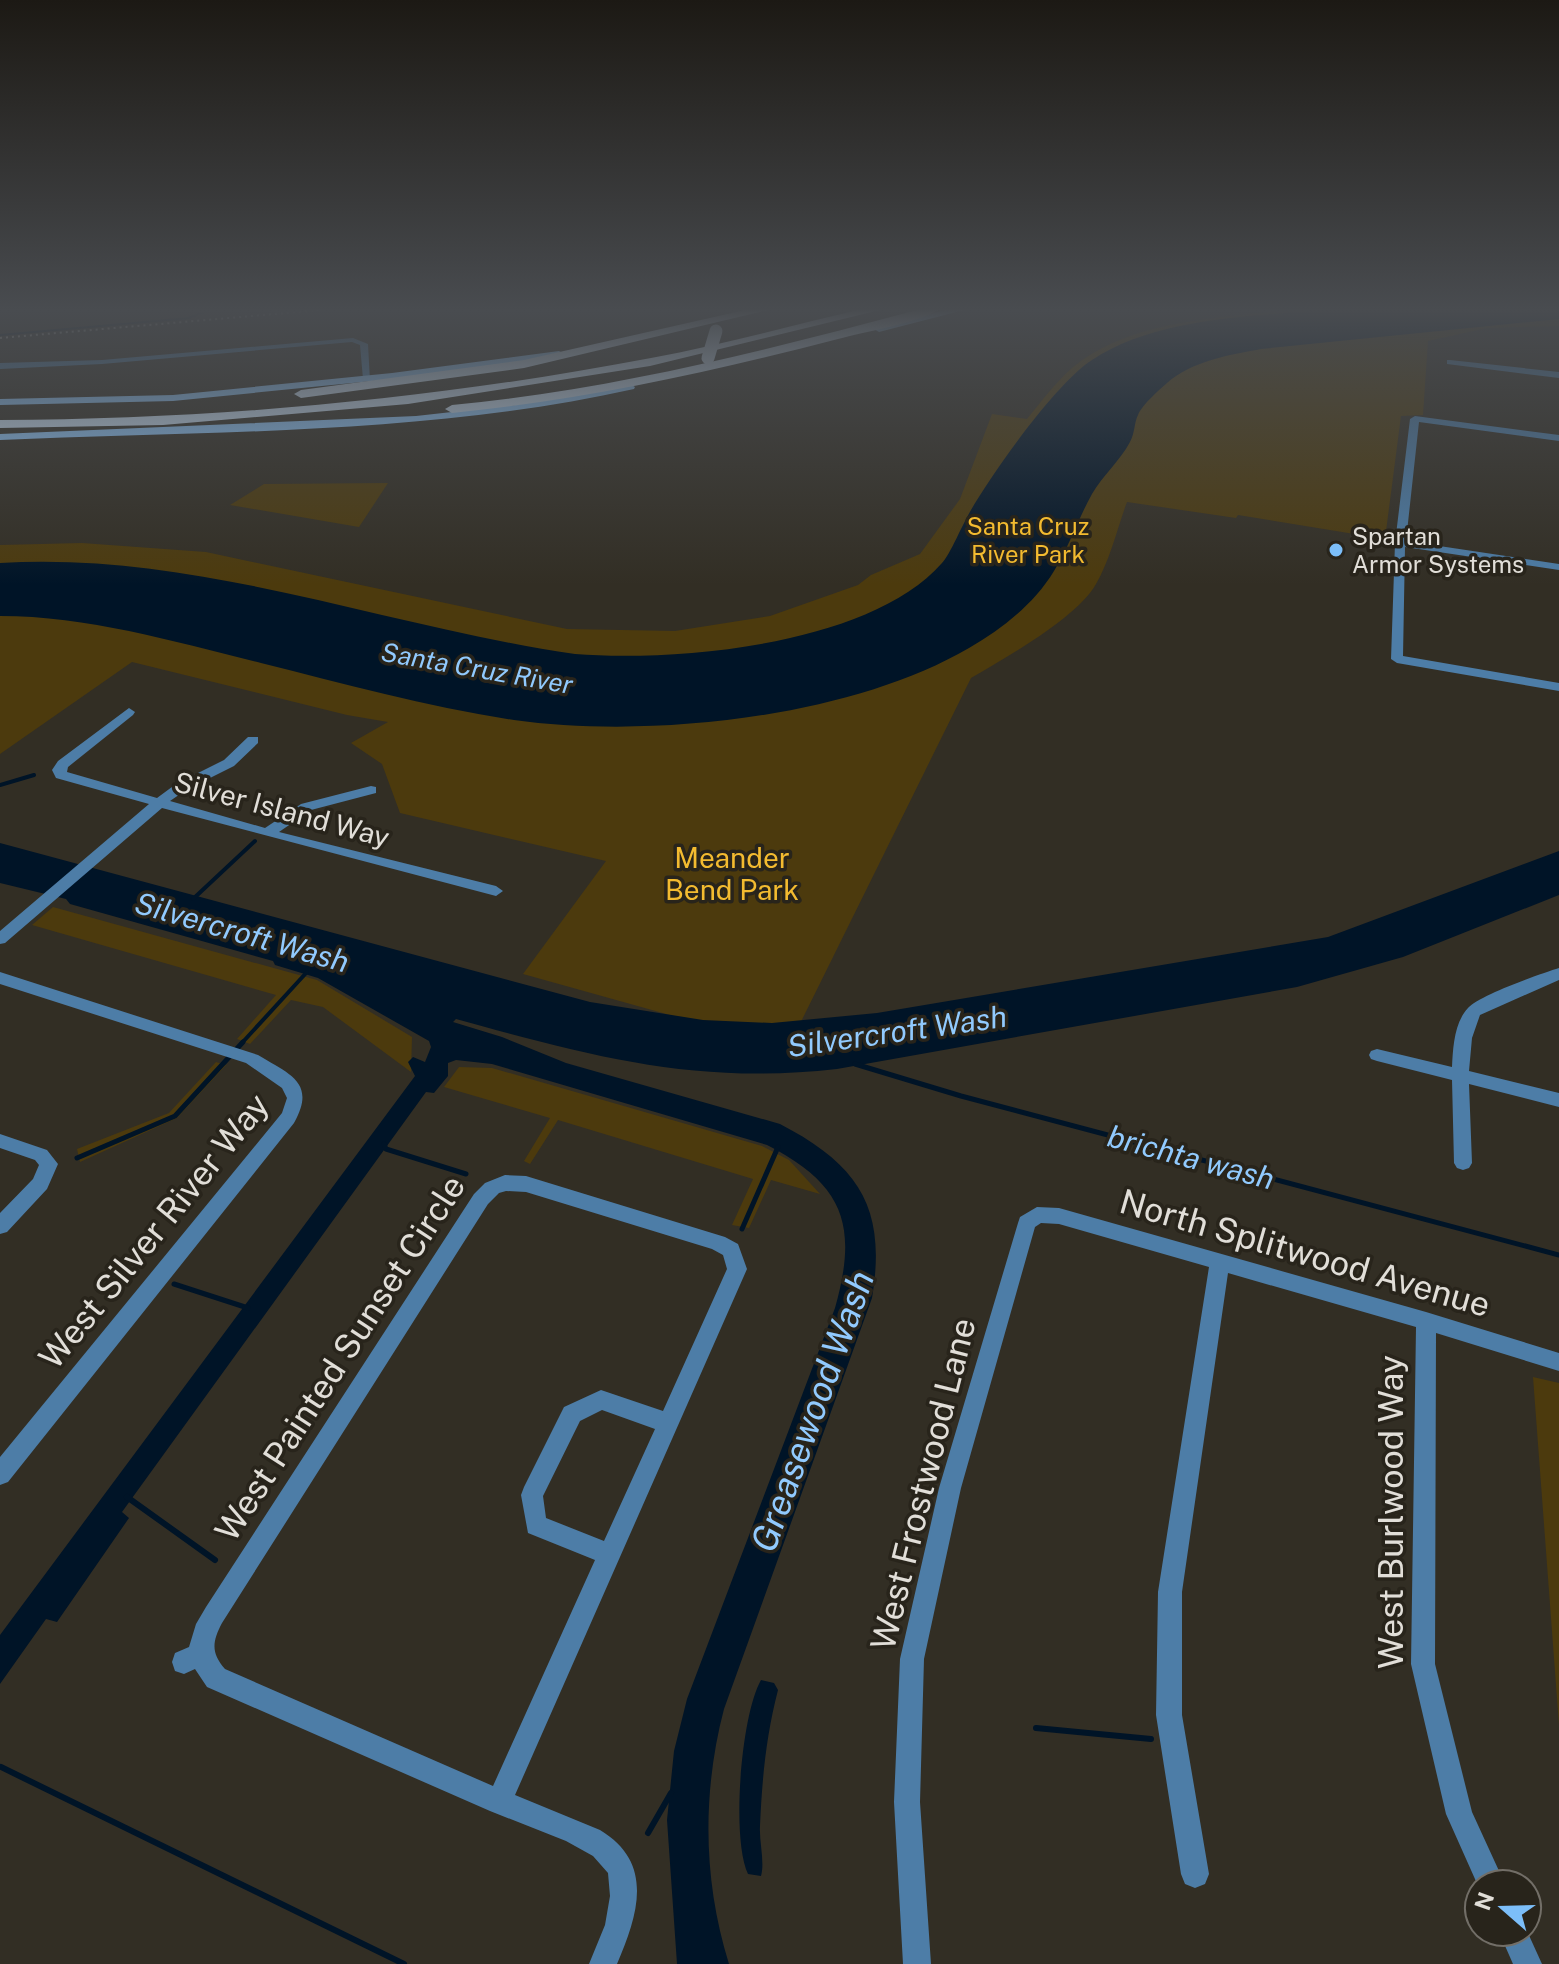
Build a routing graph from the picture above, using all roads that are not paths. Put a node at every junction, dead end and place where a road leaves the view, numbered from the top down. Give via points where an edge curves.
1 (222, 402) edge
2 (280, 402) edge
3 (384, 402) edge
4 (513, 402) edge
5 (550, 402) edge
6 (124, 411) junction
7 (0, 414) edge
8 (222, 416) junction
9 (0, 424) edge
10 (0, 437) edge
11 (1559, 438) edge
12 (1400, 543) junction
13 (1559, 567) edge
14 (1559, 687) edge
15 (129, 712) dead end
16 (253, 740) dead end
17 (371, 790) dead end
18 (159, 803) junction
19 (267, 833) junction
20 (496, 891) dead end
21 (0, 939) edge
22 (1559, 974) edge
23 (0, 978) edge
24 (1377, 1055) dead end
25 (1461, 1076) junction
26 (1559, 1100) edge
27 (0, 1141) edge
28 (1463, 1163) dead end
29 (1032, 1214) joint
30 (0, 1226) edge
31 (1220, 1261) junction
32 (1426, 1321) junction
33 (1559, 1362) edge
34 (668, 1423) junction
35 (0, 1474) edge
36 (608, 1554) junction
37 (499, 1802) junction
38 (1484, 1868) edge
39 (1195, 1874) dead end
40 (603, 1964) edge
41 (917, 1964) edge

1 - 6 highway
2 - 6 highway
3 - 8 highway
4 - 8 highway via 447,410
5 - 10 main road via 416,419
6 - 7 highway
8 - 9 highway
11 - 12 street via 1415,419
12 - 13 street
12 - 14 street via 1397,659
15 - 18 street, Silver Island Way via 57,771
16 - 18 street via 229,763
17 - 19 street via 322,801
18 - 19 street, Silver Island Way
18 - 21 street
19 - 20 street, Silver Island Way
22 - 25 street via 1474,1011 1463,1026
23 - 35 street, West Silver River Way via 252,1059 288,1083 301,1100
24 - 25 street
25 - 26 street
25 - 28 street
27 - 30 street via 57,1162
29 - 31 street, North Splitwood Avenue via 1059,1216
29 - 41 street, West Frostwood Lane via 950,1488 912,1659 907,1802
31 - 32 street, North Splitwood Avenue
31 - 39 street via 1170,1592 1169,1715
32 - 33 street, North Splitwood Avenue
32 - 38 street, West Burlwood Way via 1423,1664 1459,1814
34 - 36 street, West Painted Sunset Circle
34 - 36 street via 601,1400 572,1414 532,1495 536,1525
34 - 37 street, West Painted Sunset Circle via 740,1258 718,1243 526,1184 495,1180 214,1615 192,1658 216,1678
36 - 37 street, West Painted Sunset Circle
37 - 40 street, West Painted Sunset Circle via 581,1836 609,1851 617,1862 625,1894

